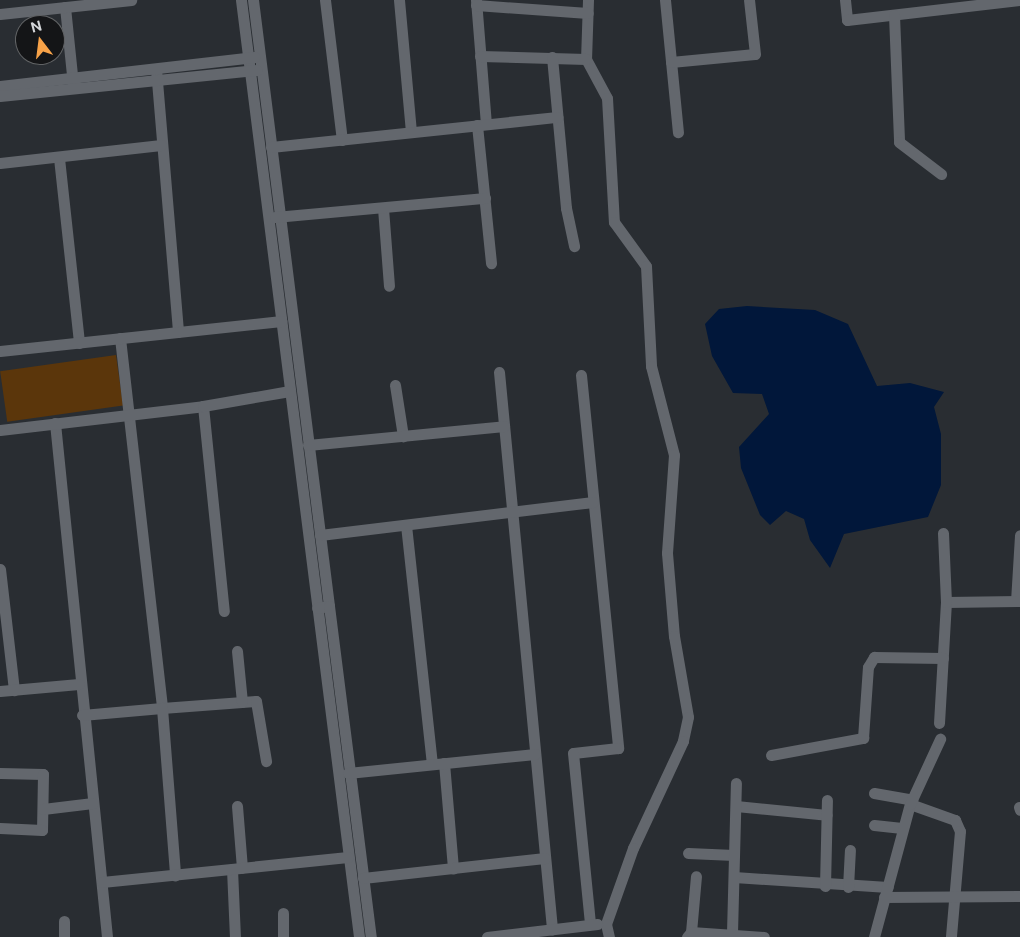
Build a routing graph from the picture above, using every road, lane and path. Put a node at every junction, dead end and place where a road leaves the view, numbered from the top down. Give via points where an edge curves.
1 (131, 0) edge
2 (241, 0) edge
3 (253, 0) edge
4 (325, 0) edge
5 (399, 0) edge
6 (588, 0) edge
7 (665, 0) edge
8 (749, 0) edge
9 (845, 0) edge
10 (1020, 0) edge
11 (95, 2) edge
12 (476, 3) edge
13 (951, 4) edge
14 (542, 5) edge
15 (29, 6) edge
16 (65, 7) junction
17 (588, 13) junction
18 (0, 14) edge
19 (894, 15) junction
20 (261, 56) junction
21 (480, 56) junction
22 (552, 57) junction
23 (248, 58) junction
24 (586, 59) junction
25 (671, 62) junction
26 (262, 70) junction
27 (250, 71) junction
28 (156, 75) junction
29 (73, 84) junction
30 (0, 86) edge
31 (0, 96) edge
32 (558, 118) junction
33 (481, 125) junction
34 (411, 131) junction
35 (678, 132) dead end
36 (342, 140) junction
37 (161, 146) junction
38 (271, 147) junction
39 (59, 158) junction
40 (0, 163) edge
41 (941, 174) dead end
42 (485, 198) junction
43 (384, 208) junction
44 (280, 216) junction
45 (268, 218) junction
46 (574, 246) dead end
47 (491, 264) dead end
48 (389, 286) dead end
49 (281, 321) junction
50 (178, 332) junction
51 (120, 338) junction
52 (79, 342) junction
53 (0, 351) edge
54 (499, 372) dead end
55 (581, 375) dead end
56 (395, 385) dead end
57 (290, 391) junction
58 (203, 406) junction
59 (132, 413) junction
60 (55, 423) junction
61 (504, 426) junction
62 (0, 430) edge
63 (403, 436) junction
64 (308, 445) junction
65 (593, 502) junction
66 (510, 511) junction
67 (406, 525) junction
68 (943, 532) dead end
69 (320, 535) junction
70 (1020, 535) edge
71 (0, 570) edge
72 (1018, 601) edge
73 (946, 602) junction
74 (329, 606) junction
75 (317, 608) junction
76 (224, 611) dead end
77 (237, 651) dead end
78 (943, 658) junction
79 (79, 684) junction
80 (333, 684) junction
81 (14, 690) junction
82 (0, 691) edge
83 (242, 702) junction
84 (162, 708) junction
85 (82, 715) junction
86 (940, 724) dead end
87 (940, 739) dead end
88 (534, 754) junction
89 (771, 755) dead end
90 (266, 761) dead end
91 (438, 764) junction
92 (0, 773) edge
93 (348, 773) junction
94 (736, 784) dead end
95 (874, 793) dead end
96 (827, 800) dead end
97 (911, 802) junction
98 (92, 804) junction
99 (237, 806) dead end
100 (736, 806) junction
101 (43, 809) junction
102 (827, 816) junction
103 (874, 825) dead end
104 (0, 828) edge
105 (902, 828) junction
106 (850, 850) dead end
107 (688, 853) dead end
108 (734, 855) junction
109 (348, 857) junction
110 (545, 858) junction
111 (237, 868) junction
112 (453, 868) junction
113 (175, 875) junction
114 (696, 876) dead end
115 (734, 877) junction
116 (363, 878) junction
117 (102, 882) junction
118 (825, 886) junction
119 (848, 887) junction
120 (886, 892) junction
121 (1020, 896) edge
122 (955, 897) junction
123 (283, 913) dead end
124 (64, 921) dead end
125 (590, 924) junction
126 (606, 924) junction
127 (552, 929) junction
128 (732, 933) junction
129 (518, 935) edge
130 (689, 935) edge
131 (64, 937) edge
132 (107, 937) edge
133 (235, 937) edge
134 (283, 937) edge
135 (359, 937) edge
136 (371, 937) edge
137 (487, 937) edge
138 (609, 937) edge
139 (764, 937) edge
140 (874, 937) edge
141 (951, 937) edge

1 - 11 street
2 - 23 street
3 - 20 street
4 - 36 street
5 - 34 street
6 - 17 street
7 - 25 street
8 - 25 street via 755,54
9 - 19 street via 847,20
10 - 13 street
11 - 16 street
12 - 14 street
12 - 21 street
13 - 19 street
14 - 17 street
15 - 16 street
15 - 18 street
16 - 29 street
17 - 24 street
19 - 41 street via 899,142
20 - 23 street
20 - 26 street
21 - 22 street
21 - 33 street
22 - 24 street
22 - 32 street
23 - 27 street
23 - 28 street
24 - 126 street via 607,98 614,222 646,266 651,366 674,455 668,554 674,636 688,717 683,742 633,848
25 - 35 street
26 - 27 street
26 - 38 street
27 - 28 street
27 - 45 street
28 - 29 street
28 - 37 street
29 - 30 street
29 - 31 street
32 - 33 street
32 - 46 street
33 - 34 street
33 - 42 street
34 - 36 street
36 - 38 street
37 - 39 street
37 - 50 street
38 - 44 street
39 - 40 street
39 - 52 street
42 - 43 street
42 - 47 street
43 - 44 street
43 - 48 street
44 - 45 street
44 - 64 street
45 - 49 street
49 - 50 street
49 - 57 street
50 - 51 street
51 - 52 street
51 - 59 street
52 - 53 street
54 - 61 street
55 - 65 street
56 - 63 street
57 - 58 street
57 - 75 street
58 - 59 street
58 - 76 street
59 - 60 street
59 - 84 street
60 - 62 street
60 - 79 street
61 - 63 street
61 - 66 street
63 - 64 street
64 - 69 street
65 - 66 street
65 - 125 street via 618,748 573,753
66 - 67 street
66 - 88 street
67 - 69 street
67 - 91 street
68 - 73 street
69 - 74 street
70 - 72 street
71 - 81 street
72 - 73 street
73 - 78 street
74 - 75 street
74 - 80 street
75 - 80 street
77 - 83 street
78 - 86 street
78 - 89 street via 874,657 868,667 863,738
79 - 81 street
79 - 85 street
80 - 93 street
80 - 109 street
81 - 82 street
83 - 84 street
83 - 90 street via 256,702
84 - 85 street
84 - 113 street
85 - 98 street
87 - 97 street
88 - 91 street
88 - 110 street
91 - 93 street
91 - 112 street
92 - 101 street via 43,774
93 - 116 street
94 - 100 street
95 - 97 street
96 - 102 street
97 - 105 street
97 - 122 street via 955,820 960,831
98 - 101 street
98 - 117 street
99 - 111 street
100 - 102 street
100 - 108 street
101 - 104 street via 42,830
102 - 118 street
103 - 105 street
105 - 120 street
106 - 119 street
107 - 108 street
108 - 115 street
109 - 111 street
109 - 135 street
110 - 112 street
110 - 127 street
111 - 113 street
111 - 133 street
112 - 116 street
113 - 117 street
114 - 130 street
115 - 118 street
115 - 128 street
116 - 136 street
117 - 132 street
118 - 119 street
119 - 120 street
120 - 122 street
120 - 140 street
121 - 122 street
122 - 141 street
123 - 134 street
124 - 131 street
125 - 126 street
125 - 127 street
126 - 138 street
127 - 129 street
128 - 130 street
128 - 139 street
129 - 137 street

